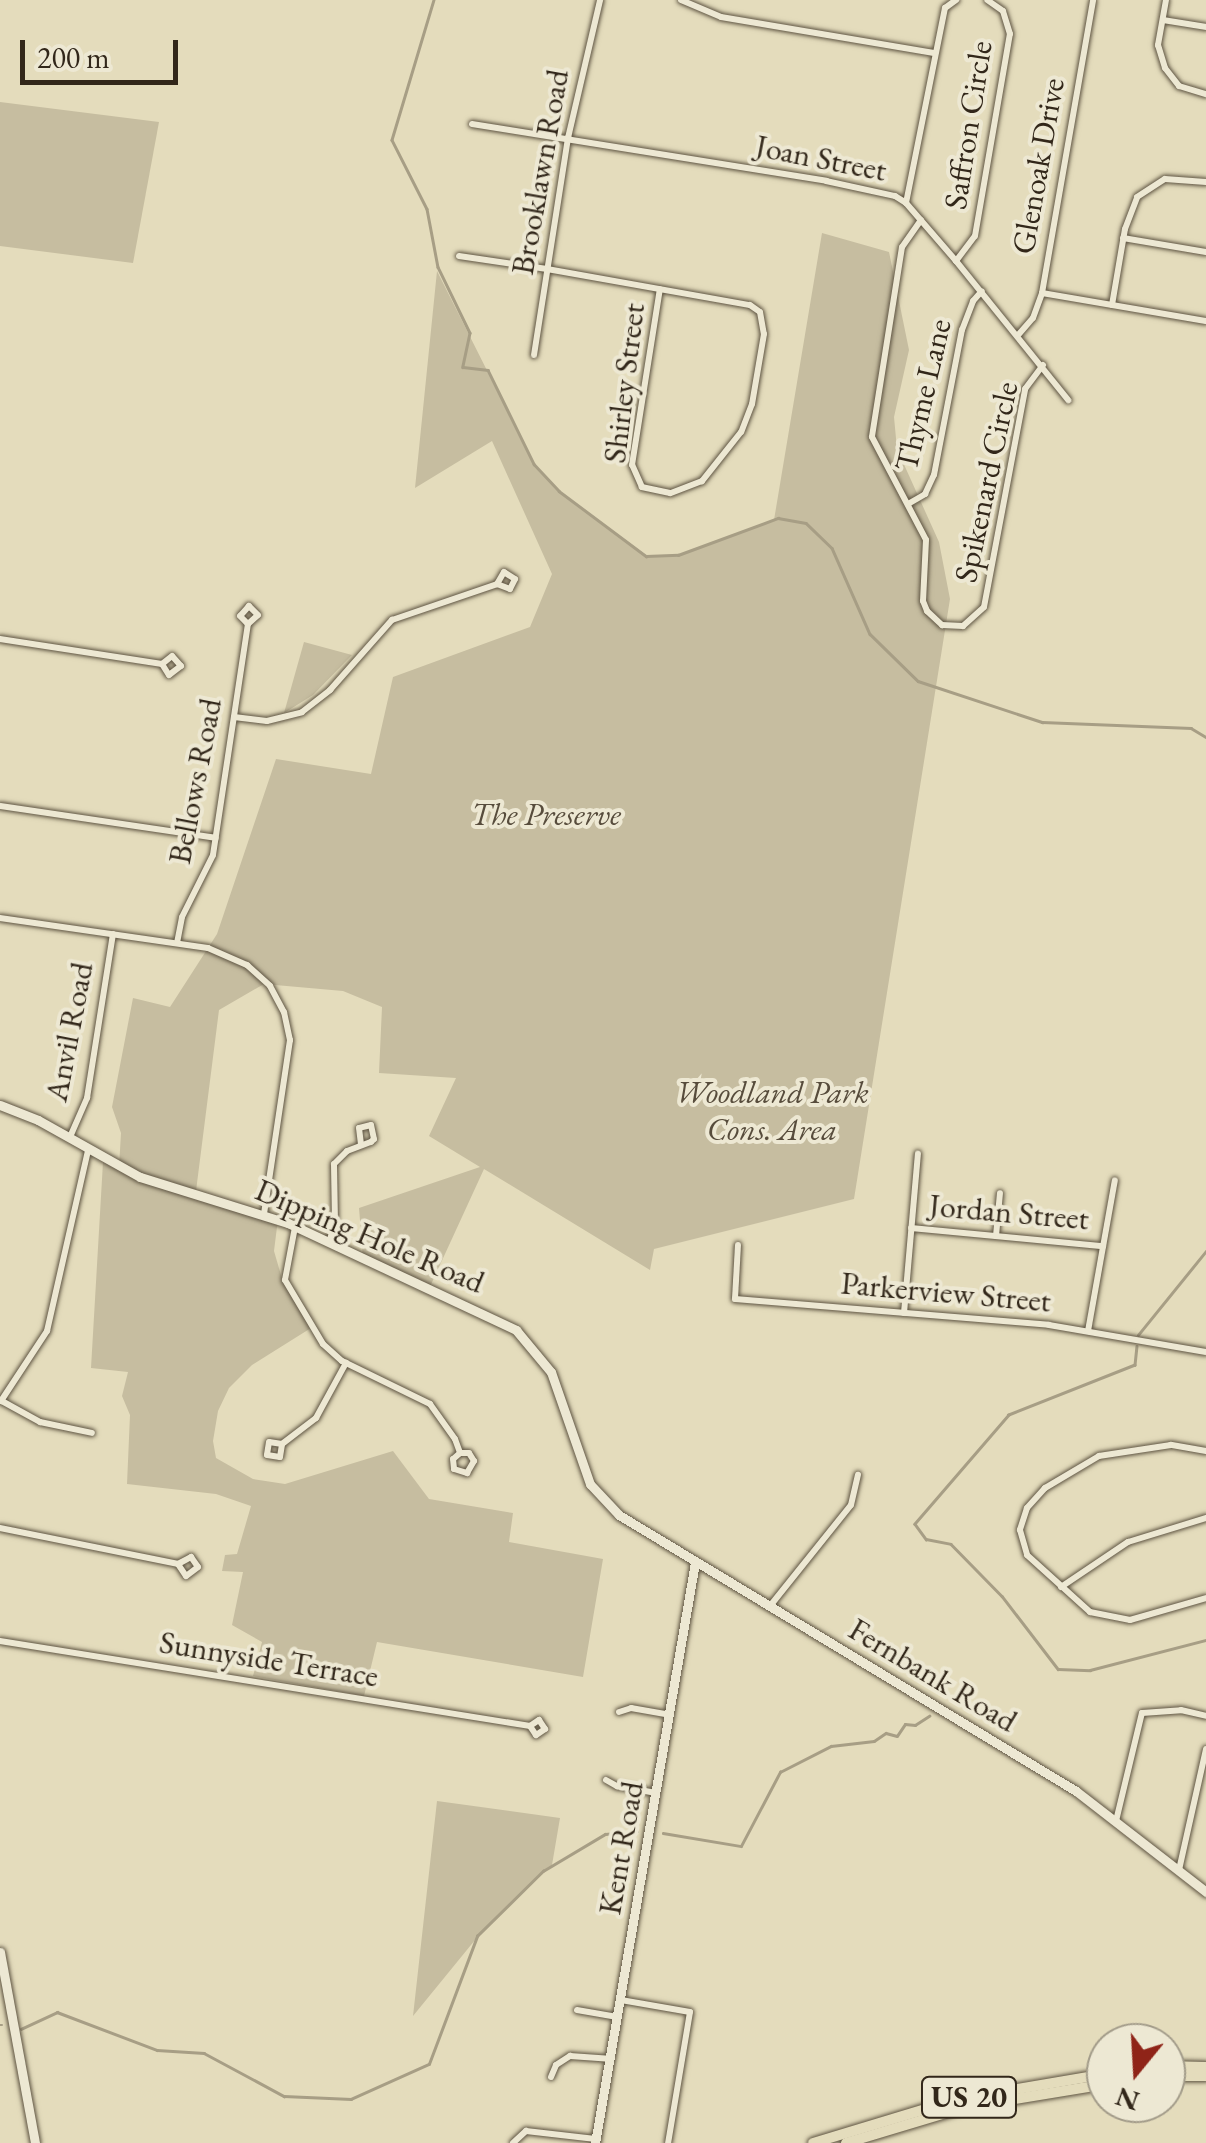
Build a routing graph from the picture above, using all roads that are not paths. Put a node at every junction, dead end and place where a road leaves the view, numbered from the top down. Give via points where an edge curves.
1 (600, 0) edge
2 (681, 0) edge
3 (956, 0) edge
4 (987, 0) edge
5 (1093, 0) edge
6 (1166, 0) edge
7 (936, 1) edge
8 (945, 8) junction
9 (1162, 20) junction
10 (1206, 27) edge
11 (934, 53) junction
12 (1206, 94) edge
13 (472, 124) dead end
14 (568, 139) junction
15 (1206, 182) edge
16 (906, 202) junction
17 (921, 220) junction
18 (1123, 238) junction
19 (1206, 252) edge
20 (459, 256) dead end
21 (956, 260) junction
22 (547, 269) junction
23 (660, 289) junction
24 (982, 291) junction
25 (1042, 293) junction
26 (1112, 305) junction
27 (1206, 321) edge
28 (1018, 334) junction
29 (534, 355) dead end
30 (1043, 365) junction
31 (1068, 400) dead end
32 (908, 504) junction
33 (498, 584) dead end
34 (248, 624) dead end
35 (0, 638) edge
36 (162, 664) dead end
37 (234, 717) junction
38 (0, 806) edge
39 (216, 838) junction
40 (0, 918) edge
41 (114, 934) junction
42 (177, 943) junction
43 (0, 1105) edge
44 (69, 1138) junction
45 (361, 1145) dead end
46 (88, 1150) junction
47 (918, 1154) dead end
48 (1115, 1180) dead end
49 (1000, 1193) dead end
50 (264, 1215) junction
51 (295, 1226) junction
52 (911, 1228) junction
53 (996, 1236) junction
54 (329, 1242) junction
55 (738, 1245) dead end
56 (1103, 1246) junction
57 (904, 1313) junction
58 (1088, 1331) junction
59 (1206, 1352) edge
60 (346, 1363) junction
61 (1, 1400) edge
62 (92, 1433) dead end
63 (282, 1444) dead end
64 (460, 1452) dead end
65 (1206, 1452) edge
66 (858, 1475) dead end
67 (622, 1518) joint
68 (1206, 1518) edge
69 (0, 1528) edge
70 (695, 1562) junction
71 (178, 1564) dead end
72 (1061, 1588) junction
73 (1206, 1598) edge
74 (770, 1606) junction
75 (0, 1640) edge
76 (619, 1712) dead end
77 (669, 1715) junction
78 (1206, 1716) edge
79 (530, 1726) dead end
80 (1206, 1749) edge
81 (606, 1780) dead end
82 (656, 1793) junction
83 (1116, 1821) junction
84 (1179, 1872) junction
85 (1206, 1892) edge
86 (0, 1952) edge
87 (621, 2000) junction
88 (577, 2010) dead end
89 (618, 2017) junction
90 (610, 2060) junction
91 (552, 2077) dead end
92 (1086, 2077) edge
93 (1086, 2087) edge
94 (595, 2141) edge
95 (35, 2143) edge
96 (513, 2143) edge
97 (668, 2143) edge
98 (813, 2143) edge
99 (846, 2143) edge

1 - 14 street, Brooklawn Road
2 - 11 street via 721,18
3 - 8 street, Saffron Circle
4 - 21 street, Saffron Circle via 1006,16 1009,42 975,236
5 - 25 street, Glenoak Drive
6 - 9 street
7 - 8 street
8 - 11 street, Saffron Circle
9 - 10 street
9 - 12 street via 1158,45 1168,73 1184,89
11 - 16 street, Saffron Circle
13 - 14 street, Joan Street
14 - 16 street, Joan Street via 826,181
14 - 22 street, Brooklawn Road
15 - 18 street via 1172,178 1149,186 1133,203
16 - 17 street, Joan Street
17 - 21 street, Joan Street
17 - 32 street, Spikenard Circle via 902,246 871,423 878,454
18 - 19 street
18 - 26 street
20 - 22 street, Shirley Street
21 - 24 street, Joan Street
22 - 23 street, Shirley Street
22 - 29 street, Brooklawn Road
23 - 23 street, Shirley Street via 750,305 765,323 742,432 702,481 670,493 642,486 632,465
24 - 28 street, Joan Street
24 - 32 street, Thyme Lane via 962,330 934,475 925,494
25 - 26 street
25 - 28 street, Glenoak Drive
26 - 27 street
28 - 30 street, Joan Street
30 - 31 street, Joan Street
30 - 32 street, Spikenard Circle via 1025,389 984,607 964,626 942,625 926,611 926,540
33 - 37 street via 392,620 302,712 274,721
34 - 37 street, Bellows Road
35 - 36 street
37 - 39 street, Bellows Road
38 - 39 street
39 - 42 street, Bellows Road
40 - 41 street
41 - 42 street
41 - 44 street, Anvil Road via 87,1098
42 - 50 street via 247,964 284,1012 290,1058
43 - 44 main road, Dipping Hole Road
44 - 46 main road, Dipping Hole Road
45 - 54 street via 332,1169 335,1222
46 - 50 main road, Dipping Hole Road via 154,1183
46 - 61 street via 47,1331
47 - 52 street
48 - 56 street
49 - 53 street
50 - 51 main road, Dipping Hole Road
51 - 54 main road, Dipping Hole Road
51 - 60 street via 285,1270 288,1290 323,1344
52 - 53 street, Jordan Street
52 - 57 street
53 - 56 street, Jordan Street
54 - 67 main road, Dipping Hole Road via 516,1330 551,1372 590,1484
55 - 57 street, Parkerview Street via 735,1299
56 - 58 street
57 - 58 street, Parkerview Street
58 - 59 street, Parkerview Street
60 - 63 street via 316,1418
60 - 64 street via 430,1404
61 - 62 street via 40,1422
65 - 72 street via 1171,1445 1122,1450 1085,1462 1045,1488 1022,1519 1022,1543
66 - 74 street via 851,1506
67 - 70 main road, Fernbank Road
68 - 72 street via 1128,1542
69 - 71 street
70 - 74 main road, Fernbank Road
70 - 77 main road, Kent Road
72 - 73 street via 1090,1612 1130,1620
74 - 83 main road, Fernbank Road
75 - 79 street, Sunnyside Terrace
76 - 77 street
77 - 82 main road, Kent Road
78 - 83 street via 1142,1713
80 - 84 street
81 - 82 street
82 - 87 main road, Kent Road
83 - 84 main road, Fernbank Road
84 - 85 main road, Fernbank Road
86 - 95 main road
87 - 89 main road, Kent Road
87 - 97 street via 690,2012
88 - 89 street
89 - 90 main road, Kent Road
90 - 91 street via 570,2056
90 - 94 main road, Kent Road
92 - 98 main road, US 20 via 959,2098
93 - 99 main road, US 20 via 957,2109
94 - 96 street via 526,2131

